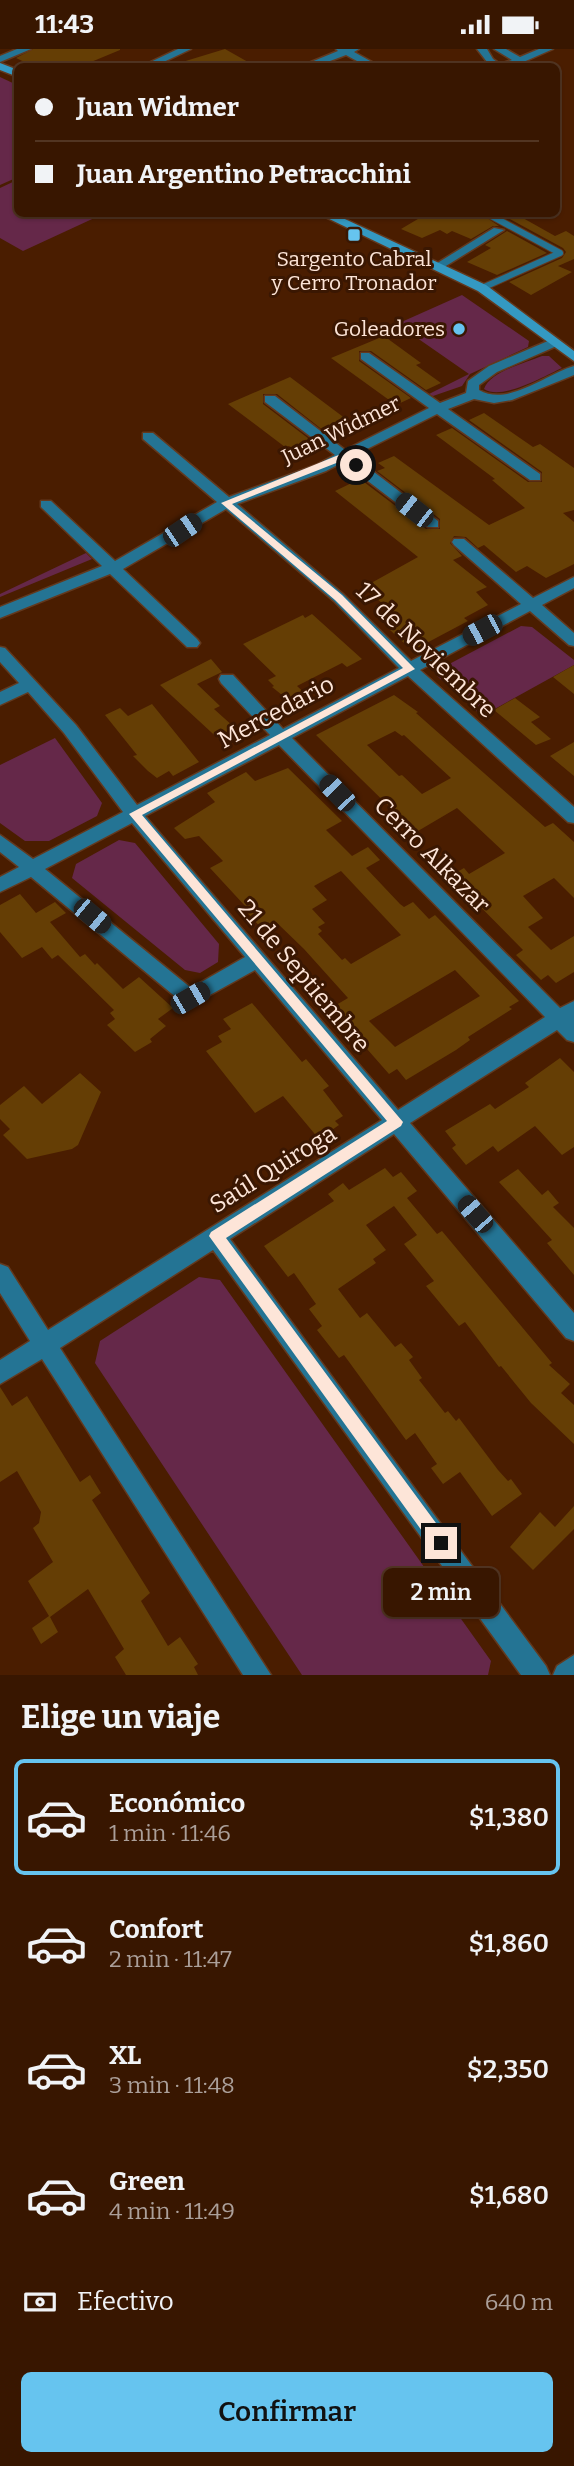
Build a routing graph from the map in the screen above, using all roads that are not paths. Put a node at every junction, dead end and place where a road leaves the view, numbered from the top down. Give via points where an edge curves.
1 (26, 49) edge
2 (482, 49) edge
3 (499, 49) edge
4 (548, 49) edge
5 (184, 50) edge
6 (347, 50) edge
7 (0, 59) edge
8 (519, 60) junction
9 (153, 63) edge
10 (311, 63) edge
11 (370, 63) edge
12 (493, 63) edge
13 (511, 63) edge
14 (331, 217) edge
15 (493, 217) edge
16 (498, 230) dead end
17 (437, 267) junction
18 (482, 288) junction
19 (555, 342) junction
20 (365, 356) dead end
21 (574, 357) edge
22 (574, 370) edge
23 (476, 392) junction
24 (270, 399) dead end
25 (438, 408) junction
26 (148, 436) dead end
27 (345, 456) junction
28 (535, 477) dead end
29 (226, 503) junction
30 (46, 504) dead end
31 (433, 524) dead end
32 (459, 542) dead end
33 (113, 567) junction
34 (574, 582) edge
35 (531, 605) junction
36 (0, 613) edge
37 (574, 641) edge
38 (192, 643) dead end
39 (0, 652) edge
40 (410, 669) junction
41 (227, 679) dead end
42 (30, 685) junction
43 (0, 699) edge
44 (281, 737) junction
45 (134, 814) junction
46 (574, 817) edge
47 (0, 842) edge
48 (34, 867) junction
49 (0, 885) edge
50 (258, 959) junction
51 (569, 1021) edge
52 (396, 1122) junction
53 (216, 1236) junction
54 (0, 1274) edge
55 (574, 1329) edge
56 (45, 1345) junction
57 (0, 1373) edge
58 (574, 1668) edge
59 (258, 1675) edge
60 (537, 1675) edge
61 (566, 1675) edge

1 - 7 street
2 - 12 street
3 - 8 street
4 - 8 street
5 - 9 street
6 - 10 street
6 - 11 street
8 - 13 street
14 - 17 main road
15 - 18 lane via 560,253
16 - 17 street
17 - 18 main road
18 - 19 main road
19 - 21 main road
19 - 23 street, Juan Widmer via 493,369
20 - 25 street
22 - 23 street, Juan Widmer via 507,397
23 - 25 street, Juan Widmer
24 - 27 street
25 - 27 street, Juan Widmer
25 - 28 street
26 - 29 street, 17 de Noviembre
27 - 29 street, Juan Widmer
27 - 31 street
29 - 33 street, Juan Widmer
29 - 40 street, 17 de Noviembre via 339,598
30 - 33 street
32 - 35 street
33 - 36 street, Juan Widmer
33 - 38 street
34 - 35 street, Mercedario
35 - 37 street
35 - 40 street, Mercedario
39 - 42 street, 21 de Septiembre
40 - 44 street, Mercedario
40 - 46 street, 17 de Noviembre
41 - 44 street, Cerro Alkazar
42 - 43 street
42 - 45 street, 21 de Septiembre via 70,729
44 - 45 street, Mercedario
44 - 51 street, Cerro Alkazar
45 - 48 street, Mercedario
45 - 50 street, 21 de Septiembre
47 - 48 street
48 - 49 street, Mercedario
48 - 50 street via 190,998
50 - 52 street, 21 de Septiembre
51 - 52 street, Saúl Quiroga
52 - 53 street, Saúl Quiroga
52 - 55 street, 21 de Septiembre
53 - 56 street, Saúl Quiroga
53 - 60 street
54 - 56 street
56 - 57 street, Saúl Quiroga
56 - 59 street
58 - 61 street

